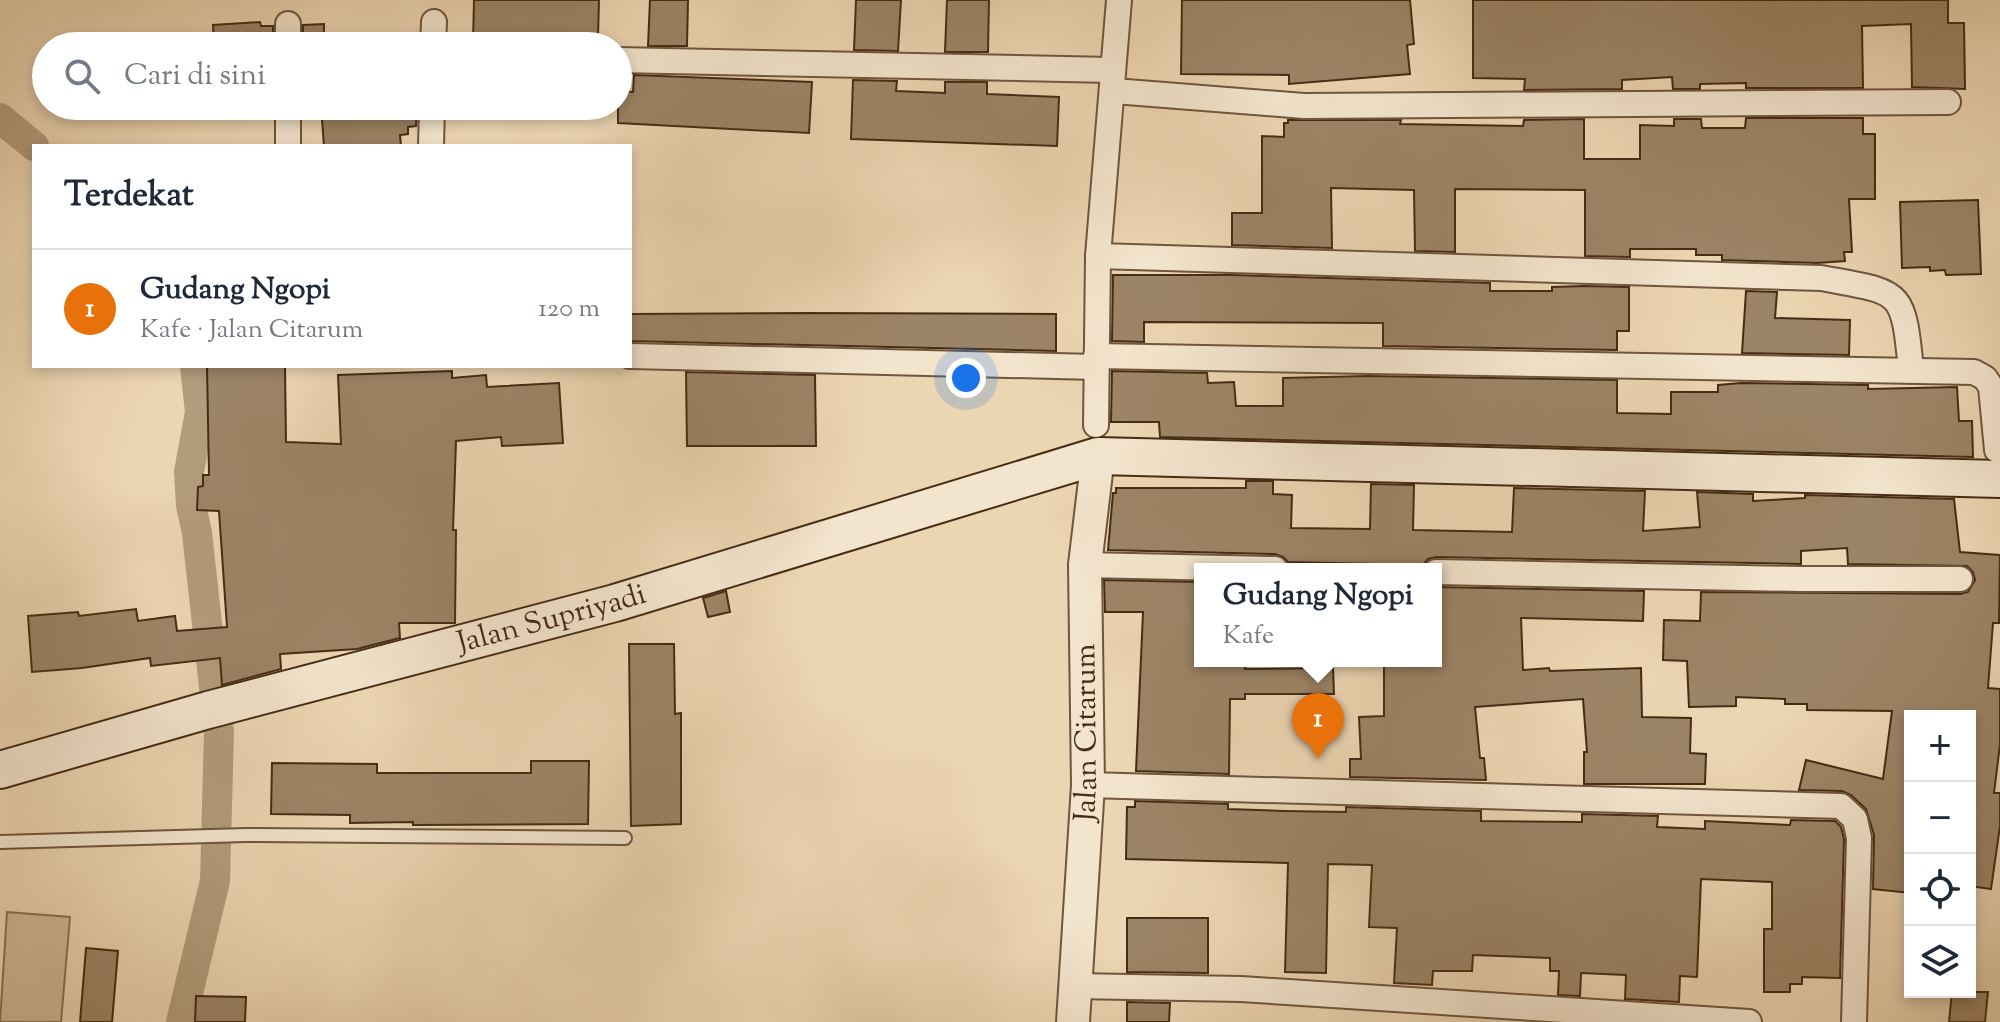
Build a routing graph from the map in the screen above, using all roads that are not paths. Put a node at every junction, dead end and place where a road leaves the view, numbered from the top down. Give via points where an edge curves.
1 (1119, 0) edge
2 (632, 61) edge
3 (1113, 80) junction
4 (1948, 102) dead end
5 (288, 120) edge
6 (432, 120) edge
7 (288, 144) edge
8 (431, 144) edge
9 (1098, 256) junction
10 (632, 356) edge
11 (1096, 361) junction
12 (1911, 370) junction
13 (1097, 441) junction
14 (1999, 465) edge
15 (1085, 565) junction
16 (1194, 567) edge
17 (1442, 572) edge
18 (1960, 579) dead end
19 (0, 770) edge
20 (1088, 785) junction
21 (625, 838) dead end
22 (0, 842) edge
23 (1074, 986) junction
24 (1073, 1022) edge
25 (1749, 1022) edge
26 (1854, 1022) edge

1 - 3 street, Jalan Citarum
2 - 3 street
3 - 4 street via 1304,106
3 - 9 street, Jalan Citarum
5 - 7 street
6 - 8 street
9 - 11 street, Jalan Citarum
9 - 12 street via 1821,278 1877,288 1896,299 1906,319
10 - 11 street
11 - 12 street
11 - 13 street, Jalan Citarum
12 - 14 street via 1974,372 1985,378 1991,387
13 - 14 main road, Jalan Supriyadi
13 - 15 street, Jalan Citarum
13 - 19 main road, Jalan Supriyadi via 615,603
15 - 16 street
15 - 20 street, Jalan Citarum
17 - 18 street
20 - 23 street, Jalan Citarum
20 - 26 street via 1841,806 1855,819 1859,838
21 - 22 lane via 246,835
23 - 24 street, Jalan Citarum
23 - 25 street via 1241,989

